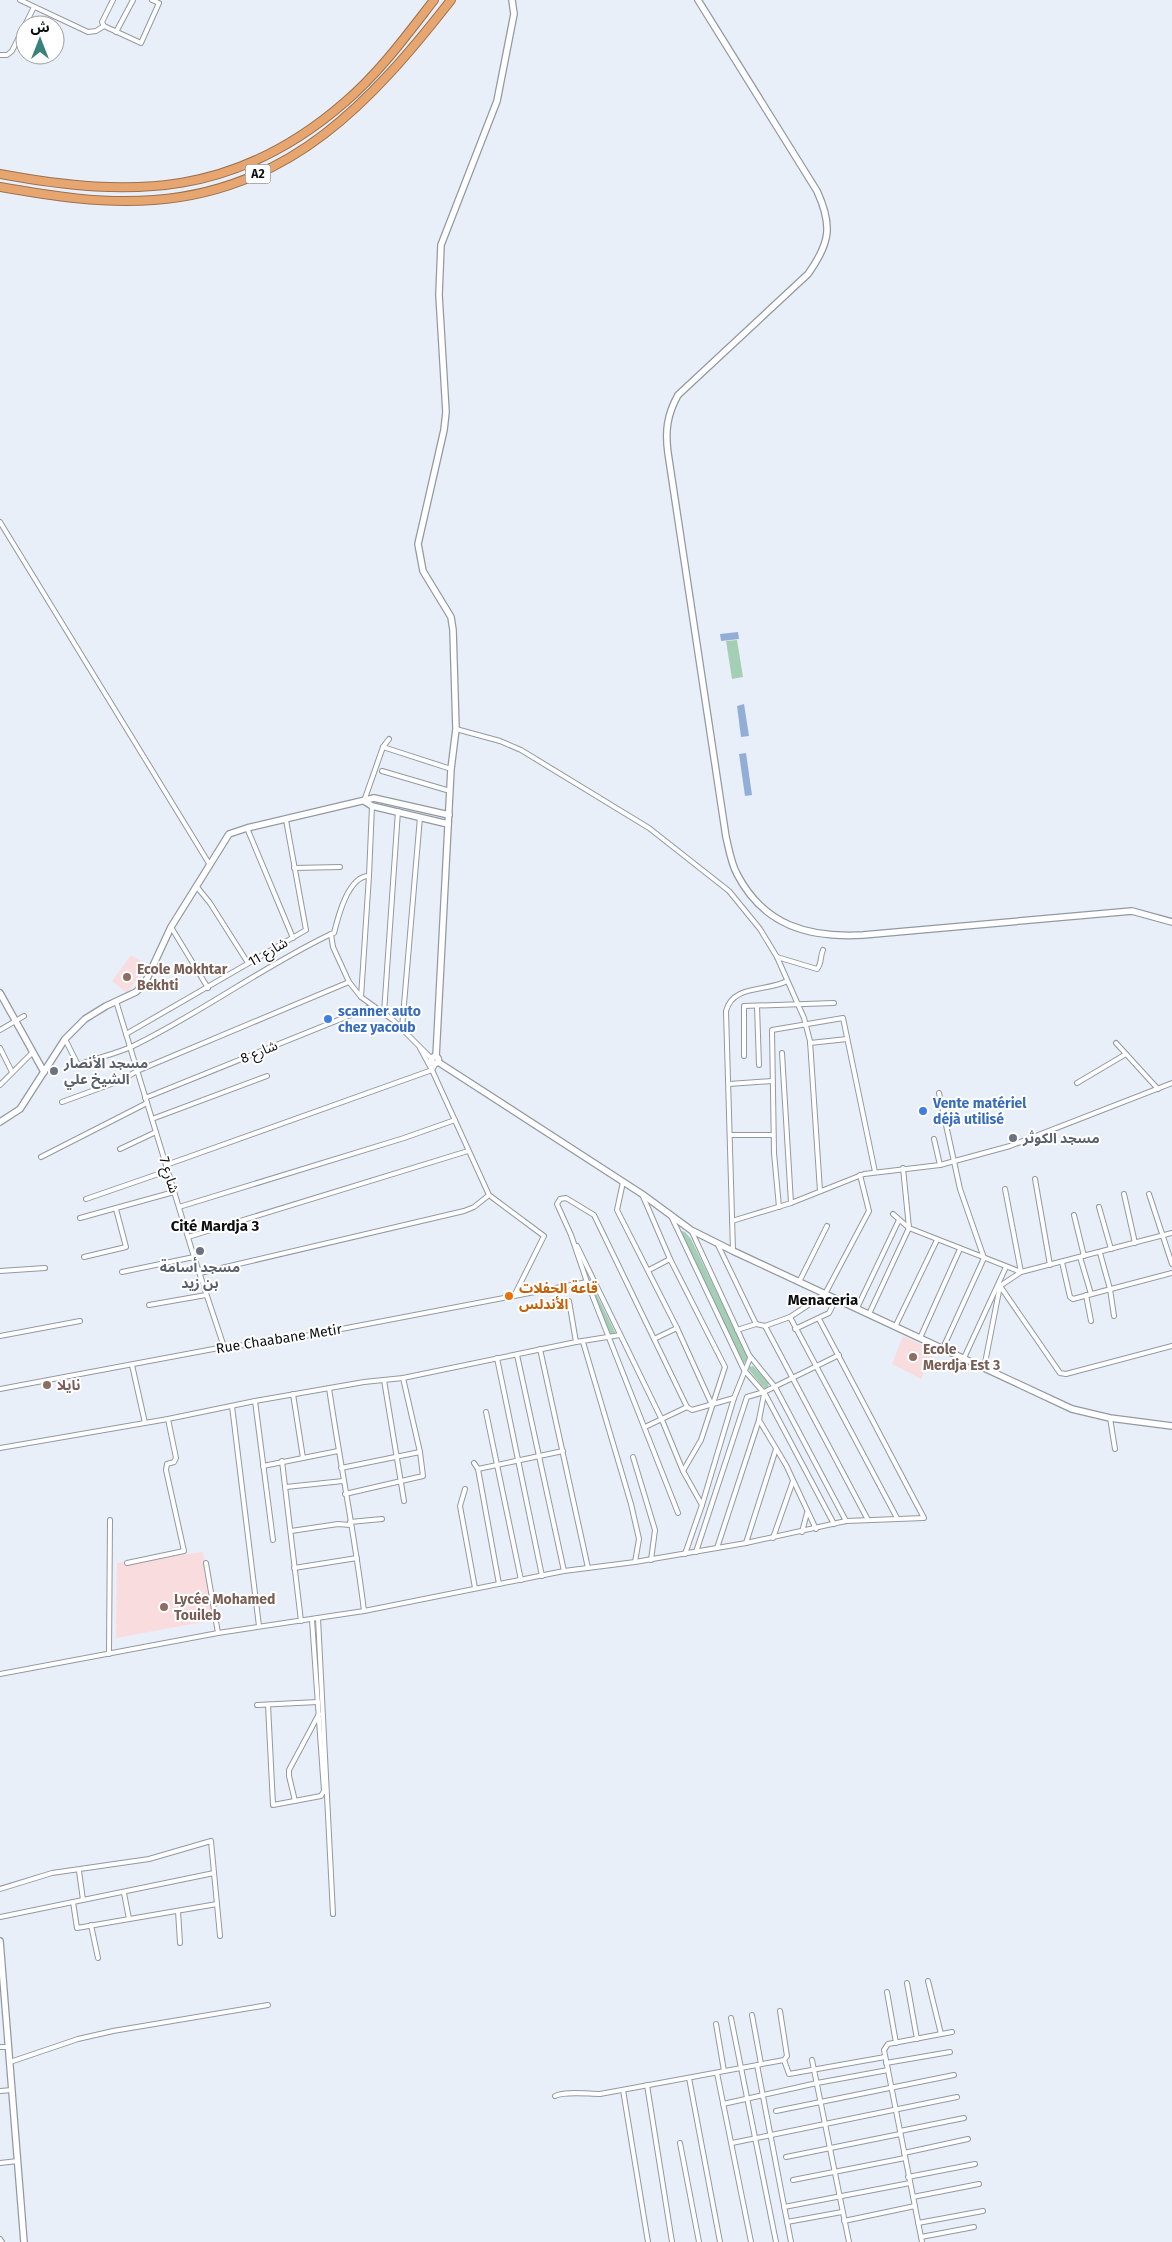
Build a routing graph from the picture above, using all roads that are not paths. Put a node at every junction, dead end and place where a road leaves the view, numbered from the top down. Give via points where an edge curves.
1 (20, 0) edge
2 (113, 0) edge
3 (133, 0) edge
4 (152, 0) edge
5 (434, 0) edge
6 (451, 0) edge
7 (512, 0) edge
8 (698, 0) edge
9 (34, 7) junction
10 (104, 26) junction
11 (116, 32) junction
12 (0, 55) edge
13 (0, 174) edge
14 (0, 187) edge
15 (0, 522) edge
16 (456, 729) junction
17 (389, 739) dead end
18 (383, 747) junction
19 (451, 769) junction
20 (382, 770) dead end
21 (450, 791) junction
22 (364, 801) junction
23 (372, 806) junction
24 (398, 812) junction
25 (449, 815) junction
26 (420, 818) junction
27 (286, 820) junction
28 (448, 824) junction
29 (247, 828) junction
30 (210, 865) junction
31 (340, 867) dead end
32 (294, 868) junction
33 (369, 876) junction
34 (197, 886) junction
35 (1172, 922) edge
36 (171, 927) junction
37 (331, 934) junction
38 (294, 938) junction
39 (823, 950) dead end
40 (777, 957) junction
41 (248, 964) junction
42 (787, 981) junction
43 (350, 982) junction
44 (208, 988) junction
45 (0, 993) edge
46 (361, 997) junction
47 (116, 1001) junction
48 (834, 1003) dead end
49 (798, 1004) junction
50 (373, 1006) junction
51 (757, 1006) junction
52 (384, 1013) junction
53 (24, 1016) dead end
54 (15, 1022) junction
55 (806, 1025) junction
56 (402, 1028) junction
57 (0, 1030) edge
58 (126, 1034) junction
59 (65, 1039) junction
60 (847, 1039) junction
61 (416, 1042) junction
62 (810, 1043) junction
63 (1116, 1043) dead end
64 (131, 1047) junction
65 (0, 1048) edge
66 (33, 1052) junction
67 (782, 1053) dead end
68 (1126, 1054) junction
69 (744, 1056) dead end
70 (435, 1060) junction
71 (759, 1064) dead end
72 (432, 1070) junction
73 (137, 1071) junction
74 (12, 1072) junction
75 (44, 1072) junction
76 (267, 1076) dead end
77 (772, 1082) junction
78 (1077, 1083) dead end
79 (1172, 1083) edge
80 (729, 1084) junction
81 (0, 1085) edge
82 (1158, 1089) junction
83 (939, 1093) dead end
84 (146, 1100) junction
85 (62, 1102) dead end
86 (152, 1119) junction
87 (455, 1120) junction
88 (0, 1121) edge
89 (156, 1132) junction
90 (730, 1135) junction
91 (773, 1135) junction
92 (934, 1139) dead end
93 (120, 1149) dead end
94 (468, 1151) junction
95 (41, 1157) dead end
96 (954, 1161) junction
97 (166, 1165) junction
98 (940, 1165) junction
99 (903, 1168) junction
100 (167, 1171) junction
101 (875, 1172) junction
102 (860, 1175) junction
103 (1035, 1179) dead end
104 (623, 1182) junction
105 (1005, 1189) dead end
106 (820, 1191) junction
107 (174, 1192) junction
108 (642, 1194) junction
109 (1124, 1194) dead end
110 (1149, 1194) dead end
111 (489, 1195) junction
112 (86, 1199) dead end
113 (791, 1203) junction
114 (180, 1207) junction
115 (779, 1207) junction
116 (1099, 1207) dead end
117 (116, 1210) junction
118 (670, 1214) junction
119 (893, 1214) dead end
120 (1074, 1215) dead end
121 (80, 1218) dead end
122 (899, 1220) junction
123 (732, 1221) junction
124 (827, 1226) dead end
125 (909, 1228) junction
126 (691, 1230) junction
127 (1172, 1233) edge
128 (571, 1235) junction
129 (1162, 1236) junction
130 (188, 1237) junction
131 (937, 1240) junction
132 (716, 1242) junction
133 (1135, 1243) junction
134 (960, 1249) junction
135 (1111, 1249) junction
136 (733, 1251) junction
137 (1100, 1253) junction
138 (1082, 1256) junction
139 (84, 1257) dead end
140 (194, 1257) junction
141 (984, 1258) junction
142 (670, 1259) junction
143 (1062, 1262) junction
144 (1172, 1264) edge
145 (1050, 1265) junction
146 (1006, 1267) junction
147 (46, 1268) dead end
148 (649, 1270) junction
149 (0, 1271) edge
150 (122, 1272) dead end
151 (200, 1272) junction
152 (1021, 1272) junction
153 (1172, 1273) edge
154 (587, 1282) junction
155 (798, 1282) junction
156 (1000, 1286) junction
157 (1110, 1289) junction
158 (206, 1294) junction
159 (825, 1294) junction
160 (1091, 1294) junction
161 (1086, 1295) junction
162 (514, 1296) junction
163 (836, 1299) junction
164 (569, 1301) dead end
165 (149, 1306) dead end
166 (857, 1308) junction
167 (869, 1314) junction
168 (1114, 1316) dead end
169 (790, 1317) junction
170 (819, 1319) junction
171 (80, 1320) dead end
172 (1090, 1322) dead end
173 (756, 1324) junction
174 (765, 1326) junction
175 (895, 1327) junction
176 (677, 1328) junction
177 (796, 1329) junction
178 (737, 1330) junction
179 (620, 1335) junction
180 (0, 1336) edge
181 (608, 1337) junction
182 (654, 1338) junction
183 (920, 1338) junction
184 (576, 1342) junction
185 (583, 1342) junction
186 (1172, 1346) edge
187 (224, 1347) junction
188 (943, 1348) junction
189 (540, 1349) junction
190 (517, 1355) junction
191 (839, 1355) junction
192 (497, 1358) junction
193 (750, 1358) junction
194 (964, 1358) junction
195 (132, 1365) junction
196 (817, 1366) junction
197 (984, 1368) junction
198 (744, 1370) junction
199 (402, 1378) junction
200 (791, 1379) junction
201 (384, 1380) junction
202 (775, 1387) junction
203 (329, 1388) junction
204 (0, 1389) edge
205 (764, 1392) junction
206 (293, 1394) junction
207 (734, 1398) junction
208 (255, 1401) junction
209 (712, 1405) junction
210 (232, 1406) junction
211 (687, 1407) junction
212 (486, 1412) dead end
213 (1110, 1418) junction
214 (168, 1419) junction
215 (662, 1420) junction
216 (759, 1420) junction
217 (145, 1423) junction
218 (1172, 1426) edge
219 (645, 1427) junction
220 (0, 1448) edge
221 (1115, 1449) dead end
222 (776, 1450) junction
223 (338, 1451) junction
224 (563, 1451) junction
225 (420, 1452) junction
226 (395, 1456) junction
227 (540, 1456) junction
228 (633, 1457) dead end
229 (303, 1458) junction
230 (519, 1460) junction
231 (282, 1461) junction
232 (474, 1463) dead end
233 (497, 1465) junction
234 (263, 1466) junction
235 (341, 1468) junction
236 (478, 1469) junction
237 (683, 1471) junction
238 (343, 1481) junction
239 (792, 1481) junction
240 (400, 1482) junction
241 (286, 1487) junction
242 (465, 1489) dead end
243 (345, 1494) junction
244 (404, 1501) dead end
245 (702, 1506) junction
246 (678, 1513) dead end
247 (807, 1514) junction
248 (897, 1518) junction
249 (382, 1519) dead end
250 (110, 1520) dead end
251 (868, 1520) junction
252 (846, 1521) junction
253 (350, 1523) junction
254 (834, 1524) junction
255 (816, 1529) junction
256 (290, 1531) junction
257 (802, 1532) junction
258 (773, 1538) junction
259 (273, 1540) dead end
260 (746, 1543) junction
261 (717, 1548) junction
262 (696, 1552) junction
263 (685, 1554) junction
264 (358, 1558) junction
265 (651, 1560) junction
266 (206, 1562) dead end
267 (634, 1562) junction
268 (127, 1563) dead end
269 (294, 1568) junction
270 (588, 1568) junction
271 (564, 1572) junction
272 (542, 1576) junction
273 (521, 1580) junction
274 (499, 1584) junction
275 (475, 1588) junction
276 (364, 1611) junction
277 (318, 1618) junction
278 (312, 1620) junction
279 (301, 1621) junction
280 (259, 1626) junction
281 (218, 1633) junction
282 (109, 1654) junction
283 (0, 1674) edge
284 (318, 1702) junction
285 (257, 1705) dead end
286 (268, 1705) junction
287 (318, 1714) junction
288 (295, 1801) junction
289 (79, 1871) junction
290 (214, 1873) junction
291 (0, 1889) edge
292 (124, 1893) junction
293 (83, 1900) junction
294 (73, 1902) junction
295 (218, 1904) junction
296 (178, 1910) junction
297 (333, 1914) dead end
298 (0, 1918) edge
299 (129, 1919) junction
300 (91, 1925) junction
301 (220, 1936) dead end
302 (0, 1941) edge
303 (180, 1942) dead end
304 (98, 1958) dead end
305 (2, 1979) edge
306 (928, 1982) dead end
307 (907, 1983) dead end
308 (888, 1992) dead end
309 (268, 2005) dead end
310 (780, 2011) dead end
311 (752, 2015) dead end
312 (731, 2018) dead end
313 (716, 2024) dead end
314 (952, 2032) dead end
315 (941, 2034) junction
316 (917, 2039) junction
317 (896, 2043) junction
318 (8, 2047) junction
319 (0, 2048) edge
320 (950, 2052) dead end
321 (885, 2057) junction
322 (784, 2060) junction
323 (812, 2060) dead end
324 (10, 2062) junction
325 (886, 2063) junction
326 (759, 2064) junction
327 (741, 2068) junction
328 (814, 2070) junction
329 (888, 2070) junction
330 (724, 2072) junction
331 (717, 2073) junction
332 (954, 2074) dead end
333 (689, 2078) junction
334 (817, 2083) junction
335 (647, 2086) junction
336 (891, 2087) junction
337 (12, 2090) junction
338 (623, 2090) junction
339 (0, 2091) edge
340 (763, 2095) junction
341 (555, 2096) dead end
342 (957, 2097) dead end
343 (748, 2098) junction
344 (821, 2102) junction
345 (723, 2104) junction
346 (776, 2111) dead end
347 (896, 2111) junction
348 (964, 2118) dead end
349 (826, 2126) junction
350 (900, 2132) junction
351 (770, 2136) junction
352 (755, 2138) junction
353 (968, 2139) dead end
354 (680, 2143) dead end
355 (732, 2143) junction
356 (830, 2149) junction
357 (904, 2153) junction
358 (786, 2157) dead end
359 (905, 2158) junction
360 (18, 2161) junction
361 (0, 2163) edge
362 (975, 2164) dead end
363 (835, 2172) junction
364 (908, 2177) junction
365 (793, 2180) dead end
366 (910, 2183) junction
367 (979, 2184) dead end
368 (840, 2197) junction
369 (913, 2197) junction
370 (915, 2206) junction
371 (784, 2207) junction
372 (984, 2211) dead end
373 (842, 2212) junction
374 (844, 2221) junction
375 (787, 2222) junction
376 (918, 2223) junction
377 (974, 2227) dead end
378 (921, 2237) junction
379 (0, 2239) edge
380 (2, 2242) edge
381 (24, 2242) edge
382 (648, 2242) edge
383 (672, 2242) edge
384 (699, 2242) edge
385 (720, 2242) edge
386 (751, 2242) edge
387 (776, 2242) edge
388 (791, 2242) edge
389 (849, 2242) edge
390 (922, 2242) edge

1 - 9 street
2 - 10 street via 102,22
3 - 11 street
4 - 11 street via 159,3 141,44
5 - 13 highway, A2 via 396,49 346,102 286,145 235,170 176,185 118,189
6 - 14 highway, A2 via 403,59 351,114 308,147 255,175 202,192 154,200 92,200
7 - 16 street via 514,14 497,100 441,245 446,412 418,544 423,571 451,617
8 - 35 street via 817,191 827,223 827,240 822,255 808,274 678,395 669,410 666,424 726,837 736,873 753,898 778,919 822,936 1132,911
9 - 10 street via 88,32
9 - 12 street via 12,51
10 - 11 street
15 - 30 street
16 - 19 street
16 - 40 street via 521,750 649,828 729,891 760,929
17 - 18 street
18 - 19 street
18 - 22 street
19 - 21 street
20 - 21 street
21 - 25 street
22 - 23 street
22 - 25 street via 379,798
22 - 27 street
23 - 24 street
23 - 33 street
24 - 26 street
24 - 52 street
25 - 28 street
26 - 28 street
26 - 56 street
27 - 29 street
27 - 32 street
28 - 70 street
29 - 30 street via 229,834
29 - 38 street
30 - 34 street
31 - 32 street
32 - 38 street, شارع 11 via 306,930
33 - 37 street via 359,879 344,899
33 - 46 street
34 - 36 street
34 - 41 street
36 - 44 street
36 - 47 street via 145,983 136,992
37 - 43 street via 333,947
37 - 64 street
38 - 41 street, شارع 11
39 - 40 street via 817,969
40 - 42 street
41 - 44 street, شارع 11
42 - 49 street
42 - 80 street via 741,992 728,1003
43 - 46 street
43 - 73 street
44 - 58 street, شارع 11
45 - 54 street
46 - 50 street
47 - 58 street, شارع 7
47 - 59 street via 86,1019
48 - 49 street
49 - 51 street
49 - 55 street
50 - 52 street
50 - 84 street, شارع 8
51 - 69 street via 744,1006
51 - 71 street
52 - 56 street
53 - 54 street
54 - 57 street
54 - 66 street
55 - 60 street via 843,1018
55 - 62 street
55 - 77 street via 772,1030
56 - 61 street
58 - 64 street, شارع 7
59 - 64 street via 78,1065
59 - 75 street
60 - 62 street
60 - 101 street
61 - 70 street
61 - 72 street
62 - 106 street
63 - 68 street
64 - 73 street, شارع 7
65 - 74 street
66 - 74 street
66 - 75 street
67 - 113 street
68 - 78 street
68 - 82 street
70 - 72 street
70 - 104 street
72 - 87 street
72 - 97 street
73 - 84 street, شارع 7
73 - 85 street via 122,1080
74 - 81 street
75 - 88 street via 20,1109
76 - 86 street
77 - 80 street
77 - 91 street
79 - 82 street
80 - 90 street
82 - 96 street via 1010,1146
83 - 96 street
84 - 86 street, شارع 7
84 - 95 street, شارع 8
86 - 89 street, شارع 7
87 - 94 street
87 - 114 street
89 - 93 street
89 - 97 street, شارع 7
90 - 91 street
90 - 123 street
91 - 115 street
92 - 98 street
94 - 111 street
94 - 130 street
96 - 98 street
96 - 141 street via 960,1190
97 - 100 street, شارع 7
98 - 99 street
99 - 101 street
99 - 125 street
100 - 107 street, شارع 7
100 - 112 street
101 - 102 street
102 - 106 street
102 - 159 street via 869,1210
103 - 145 street
104 - 108 street
104 - 148 street via 618,1210
105 - 152 street
106 - 113 street
107 - 114 street, شارع 7
107 - 117 street
108 - 118 street
108 - 142 street
109 - 133 street
110 - 129 street
111 - 151 street via 464,1211
111 - 162 street via 544,1236
113 - 115 street
114 - 130 street, شارع 7
115 - 123 street
116 - 135 street
117 - 121 street
117 - 139 street via 126,1247
118 - 126 street
118 - 198 street
119 - 122 street
120 - 138 street
122 - 125 street
122 - 166 street
123 - 136 street
124 - 155 street
125 - 131 street
125 - 167 street
126 - 132 street
126 - 178 street
127 - 129 street
128 - 154 street
128 - 179 street
128 - 182 street via 557,1204 560,1199 566,1198 594,1214
129 - 133 street
129 - 144 street
130 - 140 street, شارع 7
131 - 134 street
131 - 175 street
132 - 136 street
132 - 173 street
133 - 135 street
134 - 141 street
134 - 183 street
135 - 137 street
136 - 155 street
137 - 138 street
137 - 157 street
138 - 143 street
138 - 160 street
140 - 150 street
140 - 151 street, شارع 7
141 - 146 street
141 - 188 street
142 - 148 street
142 - 209 street via 725,1367
143 - 145 street
143 - 161 street via 1070,1298
145 - 152 street
146 - 152 street
146 - 194 street
147 - 149 street
148 - 176 street
151 - 158 street, شارع 7
152 - 156 street
153 - 157 street
154 - 162 street, Rue Chaabane Metir
154 - 181 street
155 - 159 street
156 - 186 street via 1060,1373
156 - 197 street
157 - 160 street
157 - 168 street
158 - 165 street
158 - 187 street, شارع 7
159 - 163 street
159 - 169 street
160 - 161 street
161 - 172 street
162 - 187 street, Rue Chaabane Metir via 268,1343
163 - 166 street
163 - 170 street via 828,1313
164 - 184 street
166 - 167 street
167 - 175 street
169 - 174 street
169 - 177 street
170 - 177 street
170 - 191 street
171 - 180 street
173 - 174 street
173 - 178 street
174 - 200 street
175 - 183 street
176 - 182 street
176 - 209 street
177 - 196 street
178 - 193 street
179 - 181 street
179 - 215 street
181 - 185 street
181 - 219 street
182 - 211 street
183 - 188 street
184 - 185 street
184 - 189 street
185 - 267 street via 631,1504 639,1539
187 - 195 street, Rue Chaabane Metir
188 - 194 street
189 - 190 street
189 - 224 street
190 - 192 street
190 - 227 street
191 - 196 street
191 - 248 street via 924,1518
192 - 199 street
192 - 230 street
193 - 198 street
193 - 202 street
194 - 197 street
195 - 204 street, Rue Chaabane Metir
195 - 217 street
196 - 200 street
196 - 248 street
197 - 213 street via 1072,1409
198 - 205 street
198 - 207 street
199 - 201 street
199 - 225 street
200 - 202 street
200 - 251 street
201 - 203 street
201 - 226 street
202 - 205 street
202 - 252 street
203 - 206 street
203 - 223 street
205 - 216 street
205 - 254 street
205 - 262 street via 747,1397
206 - 208 street
206 - 229 street
207 - 209 street
207 - 245 street
208 - 210 street
208 - 234 street
209 - 211 street via 692,1410
209 - 237 street via 701,1440
210 - 214 street
210 - 280 street
211 - 215 street
212 - 233 street
213 - 218 street
213 - 221 street
214 - 217 street
214 - 268 street via 176,1458 167,1464 166,1470 184,1550
215 - 219 street
215 - 237 street
216 - 222 street
216 - 261 street
217 - 220 street
219 - 246 street
222 - 239 street
222 - 260 street
223 - 229 street
223 - 235 street
224 - 227 street
224 - 270 street
225 - 226 street
225 - 240 street via 423,1476
226 - 235 street
226 - 240 street
227 - 230 street
227 - 271 street
228 - 265 street via 654,1530
229 - 231 street
230 - 233 street
230 - 272 street
231 - 234 street
231 - 241 street
232 - 236 street
233 - 236 street
233 - 273 street
234 - 259 street
235 - 238 street
236 - 274 street
237 - 245 street
238 - 241 street
238 - 243 street
239 - 247 street
239 - 258 street
240 - 243 street
240 - 244 street
241 - 256 street
242 - 275 street via 460,1506
243 - 253 street
245 - 263 street
247 - 255 street
247 - 257 street
248 - 251 street
249 - 253 street
250 - 282 street
251 - 252 street
252 - 254 street
253 - 256 street
253 - 264 street
254 - 255 street
255 - 257 street
256 - 269 street
257 - 258 street
258 - 260 street
260 - 261 street
261 - 262 street
262 - 263 street
263 - 265 street
264 - 269 street
264 - 276 street
265 - 267 street
266 - 281 street
267 - 270 street
269 - 279 street
270 - 271 street
271 - 272 street
272 - 273 street
273 - 274 street
274 - 275 street
275 - 276 street
276 - 277 street
277 - 278 street
277 - 297 street
278 - 279 street
278 - 284 street
279 - 280 street
280 - 281 street
281 - 282 street
282 - 283 street
284 - 286 street
284 - 287 street
285 - 286 street
286 - 288 street via 273,1805
287 - 288 street via 289,1770
287 - 288 street via 324,1793
289 - 290 street via 148,1859 211,1841
289 - 291 street via 52,1874
289 - 293 street
290 - 292 street
290 - 295 street
292 - 293 street
292 - 299 street
293 - 294 street
294 - 298 street
294 - 300 street via 77,1928
295 - 296 street
295 - 301 street
296 - 299 street
296 - 303 street
299 - 300 street
300 - 304 street
302 - 305 street
305 - 318 street
306 - 315 street
307 - 316 street
308 - 317 street
309 - 324 street via 78,2039
310 - 322 street via 787,2056
311 - 326 street
312 - 327 street
313 - 330 street
314 - 315 street
315 - 316 street
316 - 317 street
317 - 321 street via 886,2045
318 - 319 street
318 - 324 street
320 - 325 street
321 - 325 street
321 - 328 street
322 - 326 street
322 - 328 street via 789,2074
323 - 328 street
324 - 337 street
325 - 329 street
326 - 327 street
326 - 340 street
327 - 330 street
327 - 343 street
328 - 334 street
329 - 334 street
329 - 336 street
330 - 331 street
331 - 333 street
331 - 345 street
332 - 336 street
333 - 335 street
333 - 385 street
334 - 340 street
334 - 344 street
335 - 338 street
335 - 383 street
336 - 344 street
336 - 347 street
337 - 339 street
337 - 360 street
338 - 341 street
338 - 382 street
340 - 343 street
340 - 351 street
342 - 347 street
343 - 345 street
343 - 352 street
344 - 346 street
344 - 349 street
345 - 355 street
347 - 349 street
347 - 350 street
348 - 350 street
349 - 351 street
349 - 356 street
350 - 356 street
350 - 357 street
351 - 352 street
351 - 371 street
352 - 355 street
352 - 387 street
353 - 357 street
354 - 384 street
355 - 386 street
356 - 358 street
356 - 363 street
357 - 359 street
359 - 363 street
359 - 364 street
360 - 361 street
360 - 381 street
362 - 364 street
363 - 365 street
363 - 368 street
364 - 366 street
366 - 368 street
366 - 369 street
367 - 369 street
368 - 371 street
368 - 373 street
369 - 370 street
370 - 374 street
370 - 376 street
371 - 375 street
372 - 376 street
373 - 374 street
373 - 375 street
374 - 389 street
375 - 388 street
376 - 378 street
377 - 378 street
378 - 390 street
379 - 380 street

